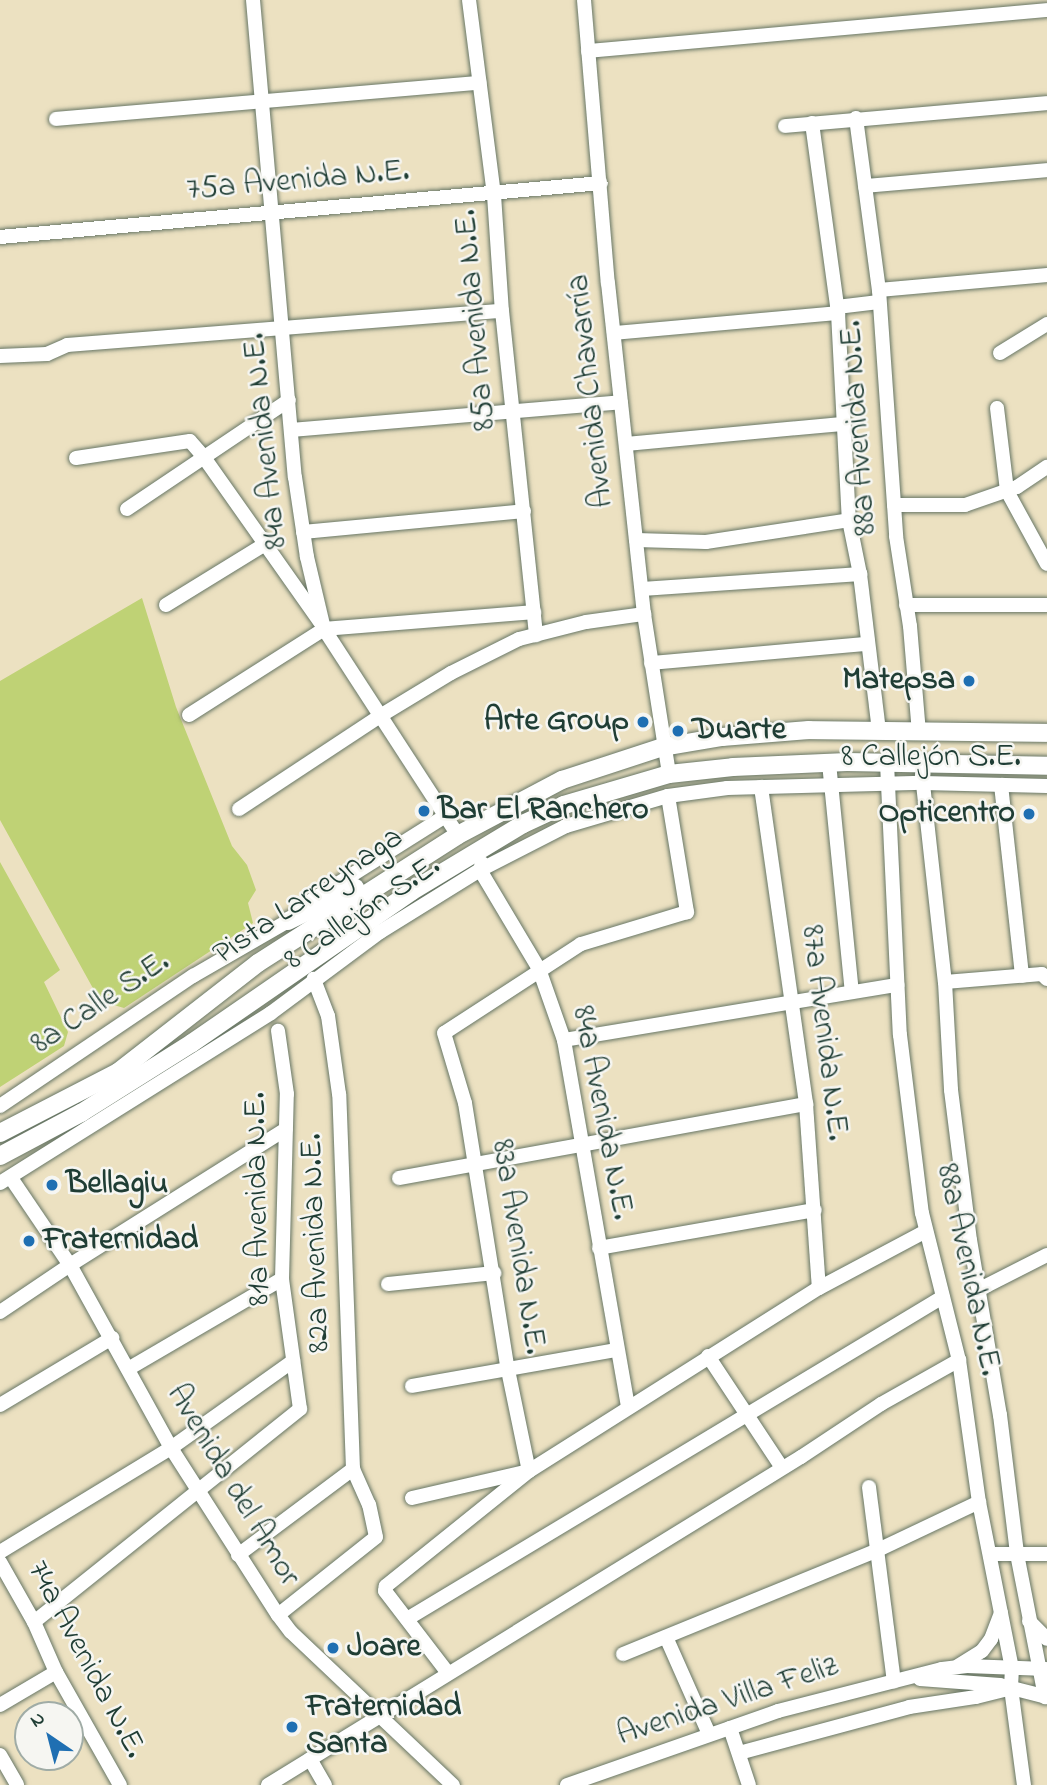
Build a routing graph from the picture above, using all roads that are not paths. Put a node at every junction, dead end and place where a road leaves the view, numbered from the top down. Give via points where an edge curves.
1 (253, 0) edge
2 (469, 0) edge
3 (583, 0) edge
4 (1047, 10) edge
5 (588, 51) junction
6 (480, 83) junction
7 (1047, 103) edge
8 (260, 104) junction
9 (856, 118) junction
10 (56, 119) dead end
11 (812, 123) junction
12 (786, 126) dead end
13 (1047, 170) edge
14 (601, 183) junction
15 (865, 186) junction
16 (494, 195) junction
17 (272, 212) junction
18 (0, 237) edge
19 (1047, 275) edge
20 (879, 296) junction
21 (837, 310) junction
22 (502, 312) junction
23 (1047, 324) edge
24 (282, 327) junction
25 (614, 333) junction
26 (1000, 353) dead end
27 (0, 356) edge
28 (289, 400) junction
29 (621, 402) junction
30 (997, 408) dead end
31 (513, 409) junction
32 (842, 424) junction
33 (291, 429) junction
34 (626, 444) junction
35 (203, 456) junction
36 (76, 458) dead end
37 (1047, 467) edge
38 (1007, 491) junction
39 (894, 505) junction
40 (127, 509) dead end
41 (524, 511) junction
42 (849, 520) junction
43 (303, 532) junction
44 (636, 540) junction
45 (265, 544) junction
46 (1047, 564) edge
47 (860, 574) junction
48 (642, 589) junction
49 (906, 604) junction
50 (1047, 605) edge
51 (166, 606) dead end
52 (534, 612) junction
53 (644, 614) junction
54 (324, 629) junction
55 (536, 635) junction
56 (866, 644) junction
57 (651, 663) junction
58 (189, 715) dead end
59 (380, 716) junction
60 (879, 732) junction
61 (919, 733) junction
62 (1047, 733) edge
63 (663, 747) junction
64 (847, 762) junction
65 (829, 763) junction
66 (887, 763) junction
67 (921, 764) junction
68 (1046, 765) edge
69 (669, 774) junction
70 (923, 783) junction
71 (888, 784) junction
72 (829, 785) junction
73 (1002, 785) junction
74 (1047, 786) edge
75 (761, 788) junction
76 (668, 796) junction
77 (240, 809) dead end
78 (447, 815) junction
79 (458, 835) junction
80 (483, 847) junction
81 (410, 866) junction
82 (480, 870) junction
83 (288, 921) junction
84 (539, 969) junction
85 (1022, 976) junction
86 (314, 979) junction
87 (1047, 979) edge
88 (945, 982) junction
89 (898, 985) junction
90 (852, 992) junction
91 (792, 1002) junction
92 (278, 1031) dead end
93 (564, 1040) junction
94 (806, 1104) junction
95 (0, 1106) edge
96 (286, 1129) junction
97 (0, 1132) edge
98 (581, 1146) junction
99 (0, 1156) edge
100 (477, 1165) junction
101 (399, 1178) dead end
102 (5, 1180) edge
103 (815, 1210) junction
104 (926, 1231) junction
105 (599, 1248) junction
106 (1047, 1255) edge
107 (69, 1265) junction
108 (494, 1273) junction
109 (282, 1279) junction
110 (388, 1284) dead end
111 (819, 1288) junction
112 (980, 1289) junction
113 (943, 1297) junction
114 (0, 1312) edge
115 (111, 1338) junction
116 (617, 1350) junction
117 (708, 1356) junction
118 (959, 1360) junction
119 (293, 1361) junction
120 (128, 1369) junction
121 (508, 1370) junction
122 (412, 1386) dead end
123 (0, 1405) edge
124 (628, 1405) junction
125 (747, 1414) junction
126 (172, 1448) junction
127 (782, 1468) junction
128 (354, 1469) junction
129 (529, 1471) junction
130 (869, 1487) dead end
131 (200, 1492) junction
132 (412, 1498) dead end
133 (979, 1502) junction
134 (877, 1550) junction
135 (0, 1552) edge
136 (990, 1554) junction
137 (1017, 1554) junction
138 (1047, 1554) edge
139 (238, 1555) junction
140 (0, 1562) edge
141 (1001, 1612) junction
142 (278, 1615) junction
143 (407, 1619) junction
144 (1029, 1621) junction
145 (34, 1622) junction
146 (666, 1637) junction
147 (1047, 1639) edge
148 (623, 1654) dead end
149 (957, 1666) junction
150 (1012, 1668) junction
151 (1042, 1669) edge
152 (56, 1672) junction
153 (447, 1673) junction
154 (901, 1680) junction
155 (1011, 1688) junction
156 (1046, 1697) edge
157 (0, 1705) edge
158 (379, 1715) junction
159 (730, 1728) junction
160 (709, 1734) junction
161 (739, 1753) junction
162 (0, 1755) edge
163 (310, 1759) junction
164 (18, 1785) edge
165 (120, 1785) edge
166 (268, 1785) edge
167 (325, 1785) edge
168 (453, 1785) edge
169 (567, 1785) edge
170 (749, 1785) edge
171 (1024, 1785) edge

1 - 8 street, 84a Avenida N.E.
2 - 6 street, 85a Avenida N.E.
3 - 5 street, Avenida Chavarría
4 - 5 street
5 - 14 street, Avenida Chavarría
6 - 8 street
6 - 16 street, 85a Avenida N.E.
7 - 9 street
8 - 10 street
8 - 17 street, 84a Avenida N.E.
9 - 11 street
9 - 15 street, 88a Avenida N.E.
11 - 12 street
11 - 21 street, 88a Avenida N.E.
13 - 15 street
14 - 16 street, 75a Avenida N.E.
14 - 25 street, Avenida Chavarría
15 - 20 street, 88a Avenida N.E.
16 - 17 street, 75a Avenida N.E.
16 - 22 street, 85a Avenida N.E.
17 - 18 street, 75a Avenida N.E.
17 - 24 street, 84a Avenida N.E.
19 - 20 street
20 - 21 street
20 - 39 street, 88a Avenida N.E.
21 - 25 street
21 - 32 street, 88a Avenida N.E.
22 - 24 street
22 - 31 street, 85a Avenida N.E.
23 - 26 street
24 - 27 street via 67,345 47,354
24 - 28 street, 84a Avenida N.E.
25 - 29 street, Avenida Chavarría
28 - 33 street, 84a Avenida N.E.
28 - 35 street
29 - 31 street
29 - 34 street, Avenida Chavarría
30 - 38 street
31 - 33 street
31 - 41 street, 85a Avenida N.E.
32 - 34 street
32 - 42 street, 88a Avenida N.E.
33 - 43 street, 84a Avenida N.E.
34 - 44 street, Avenida Chavarría
35 - 36 street via 195,445 183,440
35 - 40 street
35 - 45 street
37 - 38 street
38 - 39 street via 965,505
38 - 46 street
39 - 49 street, 88a Avenida N.E.
41 - 43 street
41 - 52 street, 85a Avenida N.E.
42 - 44 street via 706,542
42 - 47 street, 88a Avenida N.E.
43 - 54 street, 84a Avenida N.E.
44 - 48 street, Avenida Chavarría
45 - 51 street
45 - 54 street
47 - 48 street
47 - 56 street, 88a Avenida N.E.
48 - 53 street, Avenida Chavarría
49 - 50 street
49 - 61 street, 88a Avenida N.E.
52 - 54 street
52 - 55 street, 85a Avenida N.E.
53 - 55 street
53 - 57 street, Avenida Chavarría
54 - 58 street
54 - 59 street, 84a Avenida N.E.
55 - 59 street via 451,673
56 - 57 street
56 - 60 street, 88a Avenida N.E.
57 - 63 street, Avenida Chavarría
59 - 77 street
59 - 78 street, 84a Avenida N.E.
60 - 61 main road, Pista Larreynaga
60 - 63 main road, Pista Larreynaga via 809,730
60 - 64 main road via 851,745
61 - 62 main road, Pista Larreynaga
63 - 69 street, Avenida Chavarría
63 - 79 main road, Pista Larreynaga via 549,785
64 - 65 main road, Pista Larreynaga
64 - 66 main road, Pista Larreynaga
65 - 69 main road, Pista Larreynaga
65 - 72 street
66 - 67 main road, Pista Larreynaga
66 - 71 street, 88a Avenida N.E.
67 - 68 main road, Pista Larreynaga
67 - 70 street, 88a Avenida N.E.
69 - 80 main road, Pista Larreynaga via 552,810
70 - 71 street, 8 Callejón S.E.
70 - 73 street, 8 Callejón S.E.
70 - 88 street, 88a Avenida N.E.
71 - 72 street, 8 Callejón S.E.
71 - 89 street, 88a Avenida N.E.
72 - 75 street, 8 Callejón S.E.
72 - 90 street
73 - 74 street, 8 Callejón S.E.
73 - 85 street
75 - 76 street, 8 Callejón S.E.
75 - 91 street, 87a Avenida N.E.
76 - 82 street, 8 Callejón S.E. via 566,826
76 - 84 street via 687,912 581,944
78 - 79 street, 84a Avenida N.E.
78 - 83 street, 8a Calle S.E. via 312,900
79 - 81 main road, Pista Larreynaga
80 - 82 street
80 - 99 main road, Pista Larreynaga via 341,938 192,1043 81,1113
81 - 83 main road
81 - 97 main road, Pista Larreynaga via 258,963 118,1072
82 - 84 street, 84a Avenida N.E.
82 - 86 street, 8 Callejón S.E.
83 - 95 street, 8a Calle S.E. via 193,976
84 - 93 street, 84a Avenida N.E.
84 - 100 street, 83a Avenida N.E. via 444,1033
85 - 87 street via 1042,974
85 - 88 street
86 - 102 street, 8 Callejón S.E. via 271,1013
86 - 128 street, 82a Avenida N.E. via 328,1016 339,1094
88 - 112 street, 88a Avenida N.E. via 951,1090
89 - 90 street
89 - 104 street, 88a Avenida N.E.
90 - 91 street
91 - 93 street
91 - 94 street, 87a Avenida N.E.
92 - 96 street, 81a Avenida N.E. via 288,1094
93 - 98 street, 84a Avenida N.E.
94 - 98 street
94 - 103 street, 87a Avenida N.E.
96 - 107 street
96 - 109 street, 81a Avenida N.E.
98 - 100 street
98 - 105 street, 84a Avenida N.E.
100 - 101 street
100 - 108 street, 83a Avenida N.E.
102 - 107 street, Avenida del Amor
103 - 105 street
103 - 111 street, 87a Avenida N.E.
104 - 111 street
104 - 113 street, 88a Avenida N.E.
105 - 116 street, 84a Avenida N.E.
106 - 112 street
107 - 114 street
107 - 115 street, Avenida del Amor
108 - 110 street
108 - 121 street, 83a Avenida N.E.
109 - 119 street, 81a Avenida N.E.
109 - 120 street
111 - 117 street
112 - 137 street, 88a Avenida N.E.
113 - 118 street, 88a Avenida N.E.
113 - 125 street
115 - 120 street, Avenida del Amor
115 - 123 street
116 - 121 street
116 - 124 street, 84a Avenida N.E.
117 - 124 street
117 - 125 street
118 - 127 street
118 - 133 street, 88a Avenida N.E.
119 - 126 street
119 - 131 street, 81a Avenida N.E. via 300,1409
120 - 126 street, Avenida del Amor
121 - 122 street
121 - 129 street, 83a Avenida N.E.
124 - 129 street
125 - 127 street
125 - 143 street
126 - 131 street, Avenida del Amor
126 - 135 street
127 - 153 street
128 - 139 street
128 - 142 street, 82a Avenida N.E. via 376,1537
129 - 132 street
129 - 143 street via 386,1586 385,1591
130 - 134 street
131 - 139 street, Avenida del Amor
131 - 145 street
133 - 134 street
133 - 136 street, 88a Avenida N.E.
134 - 146 street
134 - 154 street
136 - 137 street
136 - 141 street, 88a Avenida N.E.
137 - 138 street
137 - 144 street, 88a Avenida N.E.
139 - 142 street, Avenida del Amor
140 - 145 street, 74a Avenida N.E.
141 - 149 street via 982,1651
141 - 150 street, 88a Avenida N.E.
142 - 158 street, Avenida del Amor
143 - 153 street
144 - 147 street
144 - 151 street, 88a Avenida N.E.
145 - 152 street, 74a Avenida N.E.
146 - 148 street
146 - 160 street
149 - 150 street, Avenida Villa Feliz
149 - 154 street, Avenida Villa Feliz
150 - 151 street, Avenida Villa Feliz
150 - 155 street, 88a Avenida N.E.
151 - 156 street, 88a Avenida N.E.
152 - 157 street
152 - 165 street, 74a Avenida N.E.
153 - 158 street
154 - 155 street, Avenida Villa Feliz
154 - 159 street, Avenida Villa Feliz via 778,1710
155 - 156 street, Avenida Villa Feliz
155 - 161 street via 909,1707
155 - 171 street, 88a Avenida N.E.
158 - 163 street
158 - 168 street, Avenida del Amor
159 - 160 street, Avenida Villa Feliz
159 - 161 street
160 - 169 street, Avenida Villa Feliz
161 - 170 street
162 - 164 street
163 - 166 street
163 - 167 street

